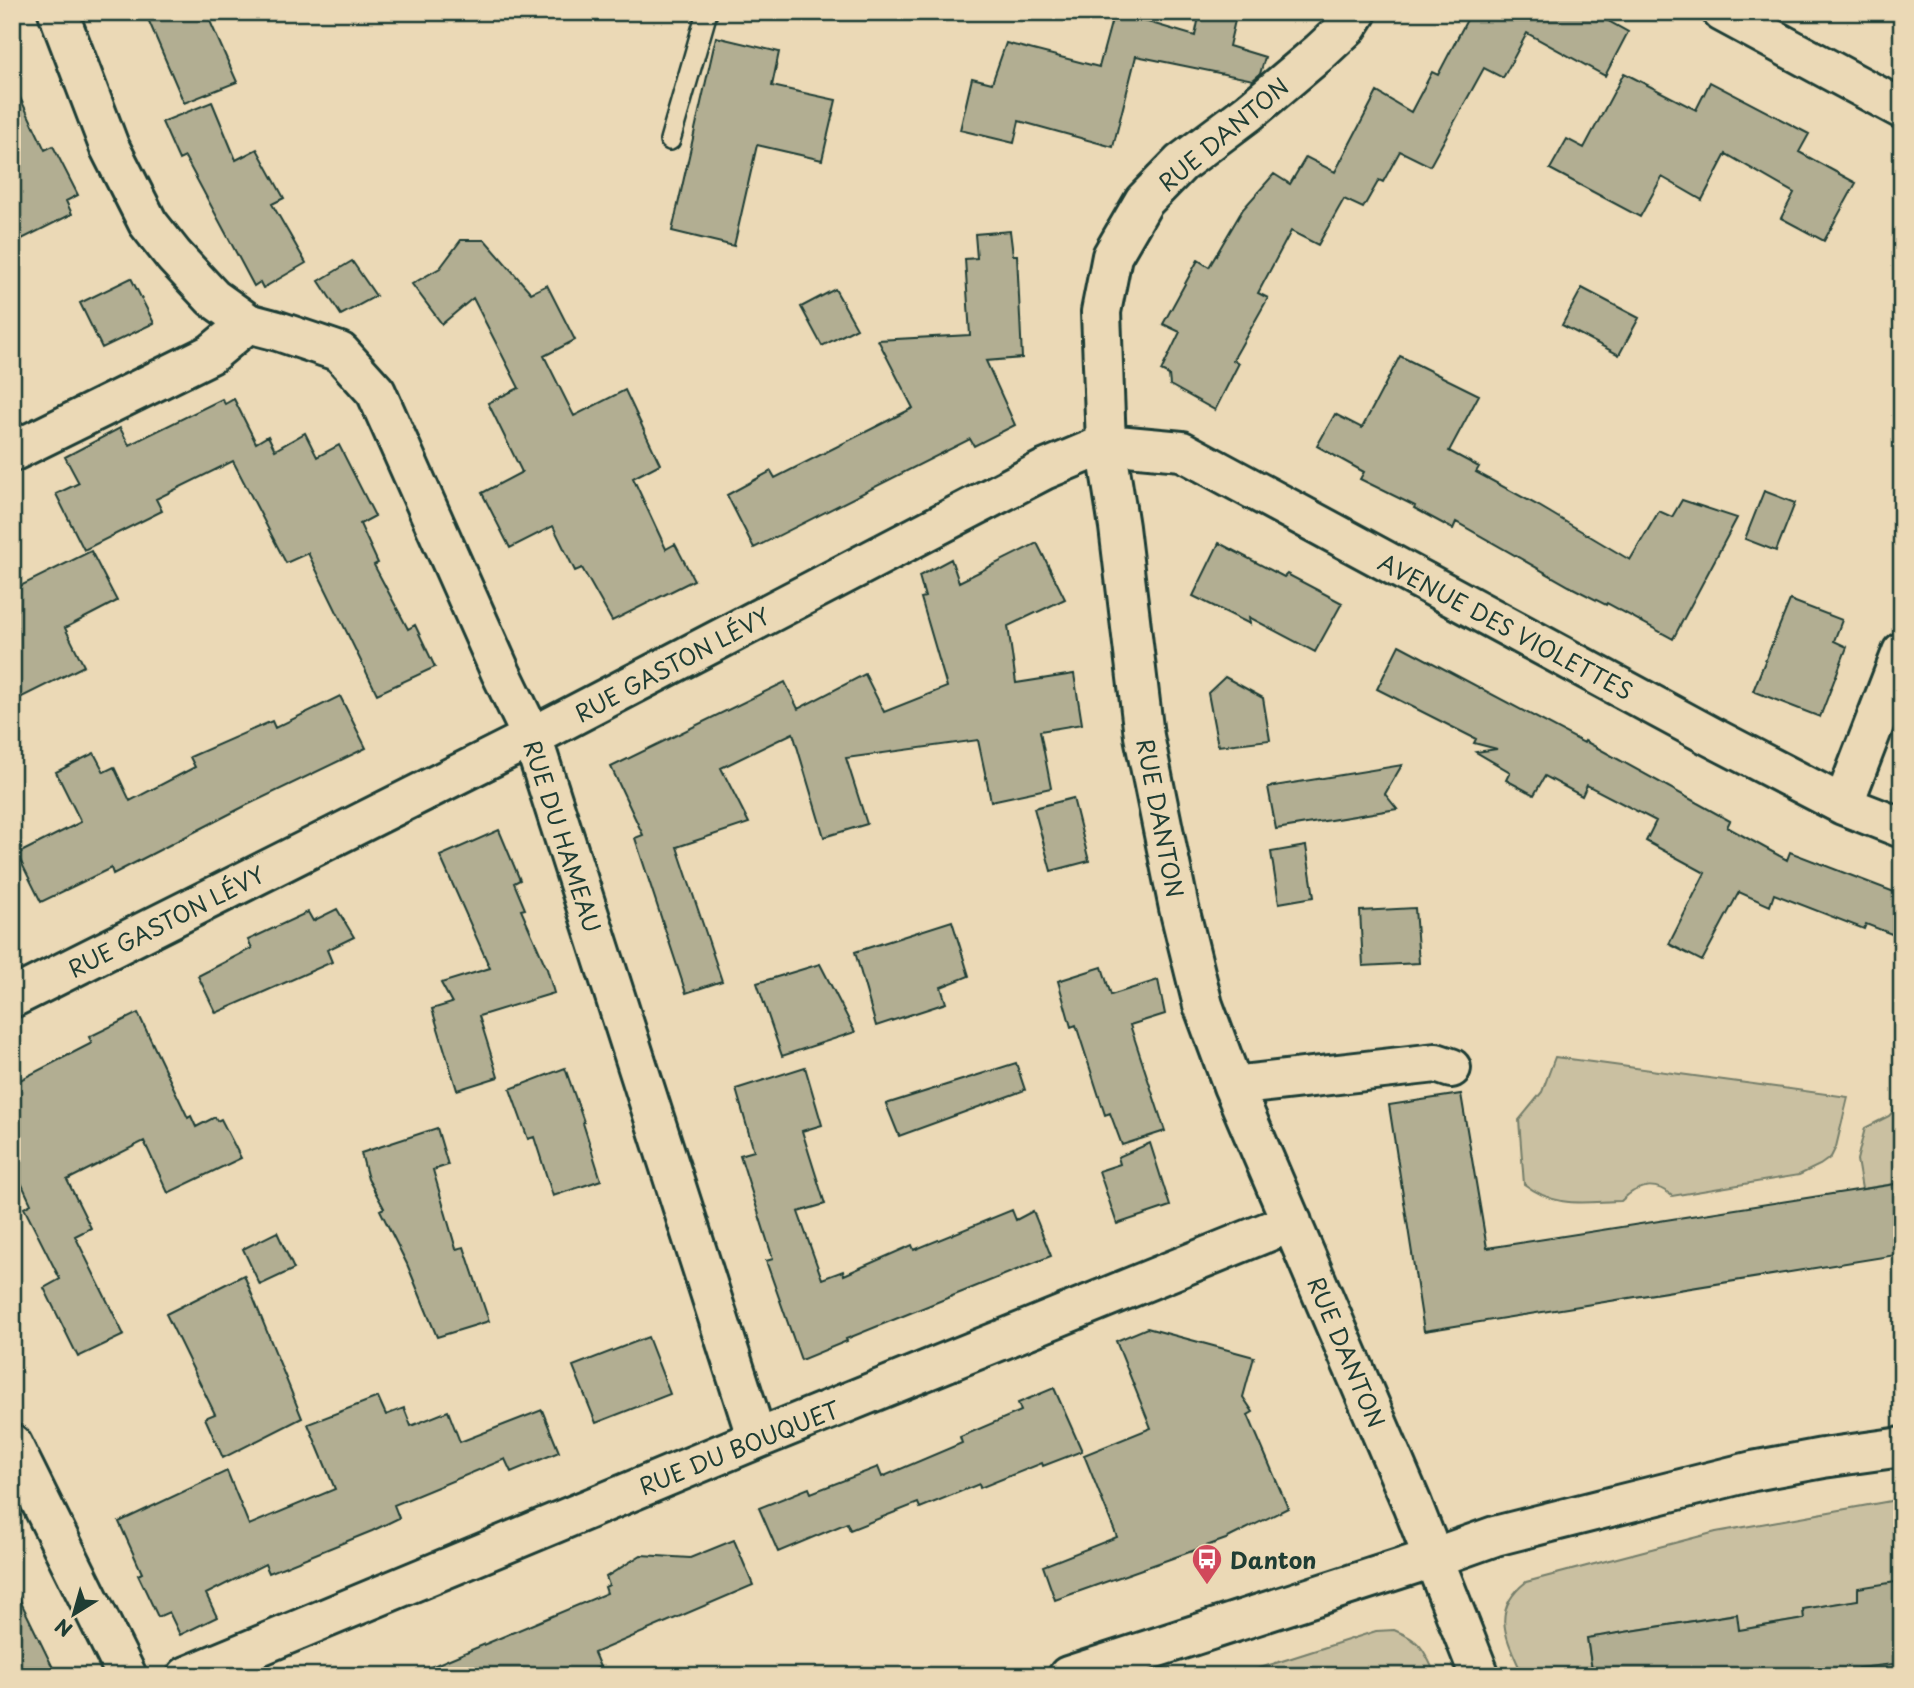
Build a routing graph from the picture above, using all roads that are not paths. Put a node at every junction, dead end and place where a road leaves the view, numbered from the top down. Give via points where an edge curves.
1 (58, 12) edge
2 (707, 12) edge
3 (1357, 12) edge
4 (1723, 12) edge
5 (1902, 109) edge
6 (670, 141) dead end
7 (248, 323) junction
8 (1106, 444) junction
9 (12, 453) edge
10 (1902, 652) edge
11 (532, 737) junction
12 (1843, 805) junction
13 (1902, 828) edge
14 (12, 998) edge
15 (1451, 1068) dead end
16 (1233, 1086) junction
17 (1292, 1222) junction
18 (757, 1439) junction
19 (12, 1444) edge
20 (1902, 1447) edge
21 (1433, 1558) junction
22 (127, 1676) edge
23 (187, 1676) edge
24 (1068, 1676) edge
25 (1480, 1676) edge

1 - 7 street via 110,146 148,223 213,298
2 - 6 lane
3 - 8 street, RUE DANTON via 1320,52 1181,163 1144,201 1112,256 1101,312
4 - 5 street
7 - 9 street via 211,354
7 - 11 street, RUE DU HAMEAU via 341,352 376,392
8 - 11 street, RUE GASTON LÉVY via 1044,470
8 - 12 street, AVENUE DES VIOLETTES via 1182,451
8 - 16 street, RUE DANTON via 1144,736 1203,1005
10 - 12 street
11 - 14 street, RUE GASTON LÉVY
11 - 18 street, RUE DU HAMEAU
12 - 13 street, AVENUE DES VIOLETTES
15 - 16 street via 1436,1063
16 - 17 street, RUE DANTON
17 - 18 street, RUE DU BOUQUET
17 - 21 street, RUE DANTON
18 - 23 street, RUE DU BOUQUET
19 - 22 street
20 - 21 street via 1776,1467 1663,1492 1495,1536
21 - 24 street
21 - 25 street, RUE DANTON

